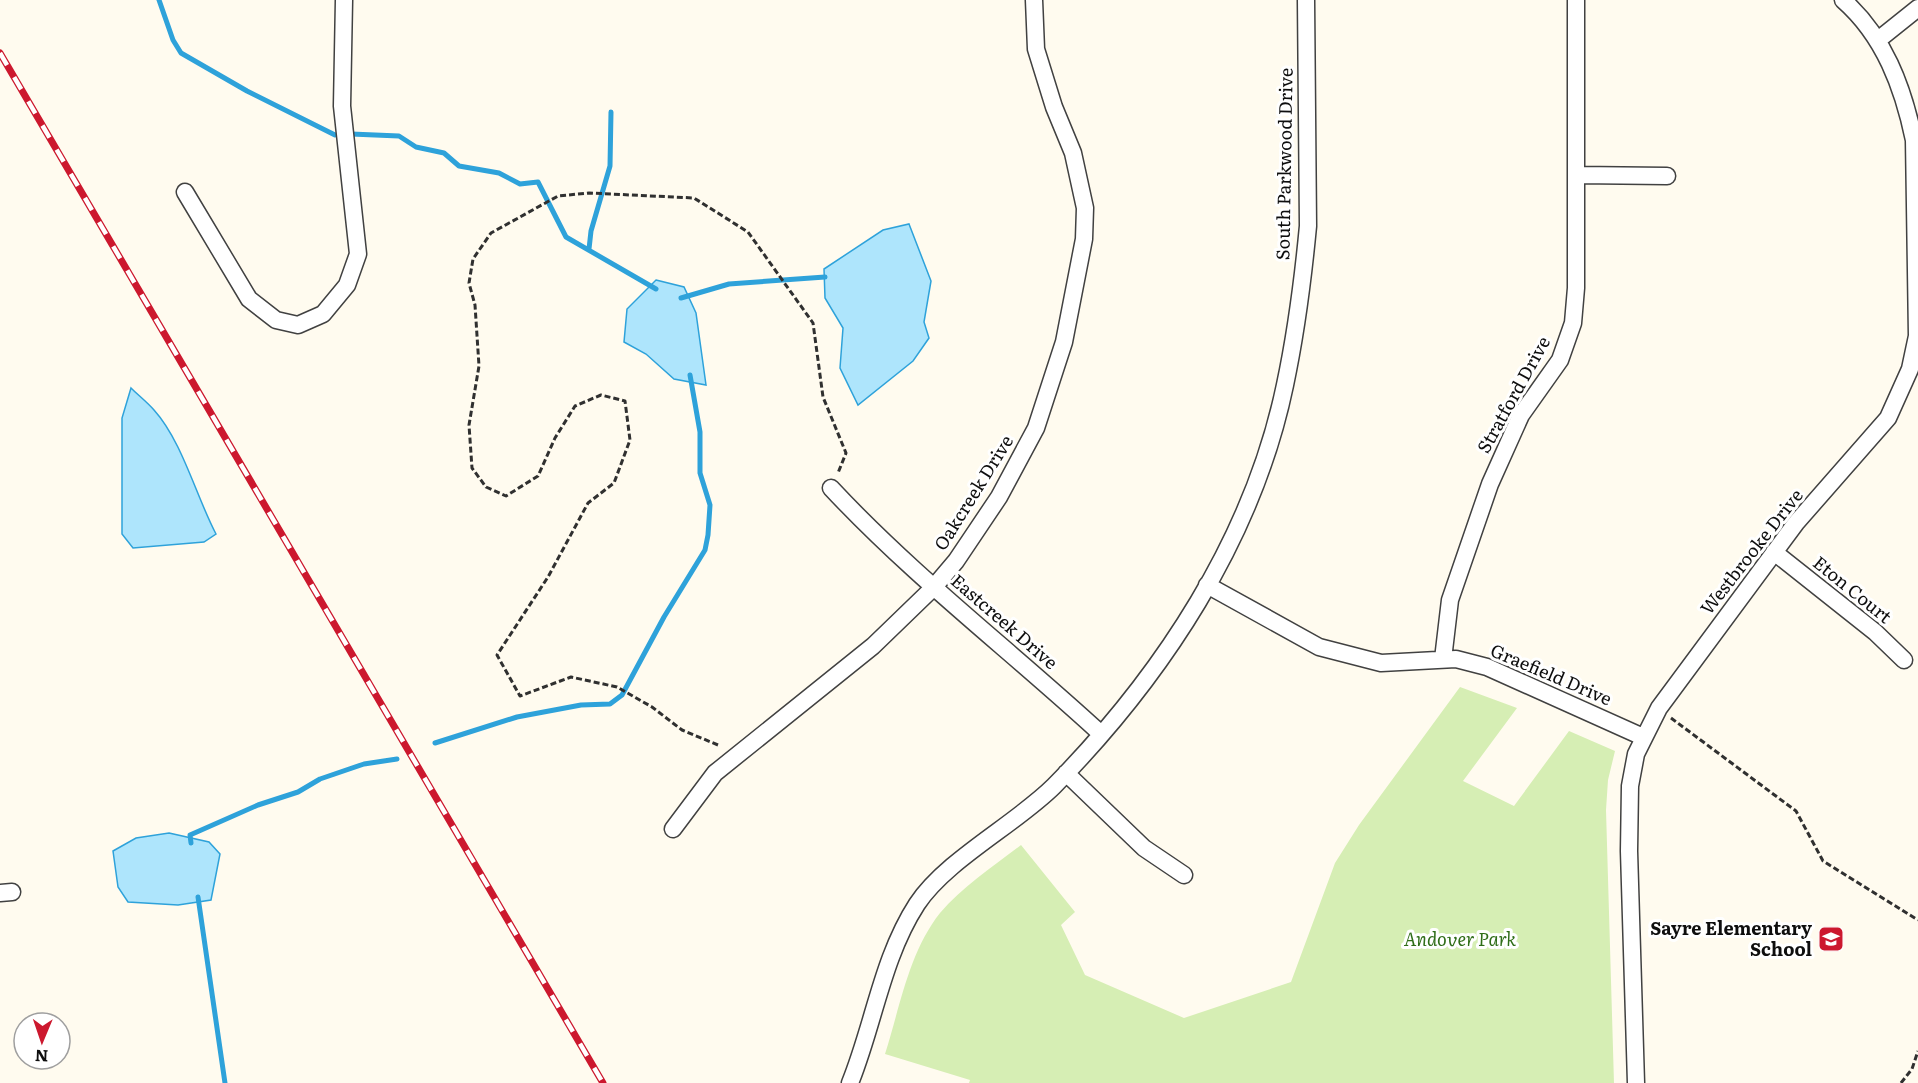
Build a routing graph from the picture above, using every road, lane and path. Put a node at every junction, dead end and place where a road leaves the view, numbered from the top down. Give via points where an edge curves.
1 (344, 0) edge
2 (1034, 0) edge
3 (1306, 0) edge
4 (1576, 0) edge
5 (1843, 0) edge
6 (1918, 8) edge
7 (1878, 40) junction
8 (1577, 175) junction
9 (1667, 176) dead end
10 (185, 192) dead end
11 (831, 488) joint
12 (1774, 552) junction
13 (1207, 585) junction
14 (934, 587) junction
15 (1443, 659) junction
16 (1904, 660) dead end
17 (1659, 708) junction
18 (1100, 733) junction
19 (1643, 737) junction
20 (718, 745) dead end
21 (1066, 773) junction
22 (673, 830) dead end
23 (1184, 875) dead end
24 (1918, 920) edge
25 (1918, 1051) edge
26 (850, 1083) edge
27 (1636, 1083) edge
28 (1901, 1083) edge

1 - 10 street via 342,106 357,254 347,285 323,314 298,324 276,321 249,299
2 - 14 street, Oakcreek Drive via 1036,49 1082,188 1084,239 1064,342 1036,428 999,497
3 - 13 street, South Parkwood Drive via 1308,226 1297,316 1285,386 1261,466
4 - 8 street, Stratford Drive
5 - 7 street, Westbrooke Drive
6 - 7 street
7 - 12 street, Westbrooke Drive via 1908,110 1914,140 1917,336 1910,369 1888,418
8 - 9 street
8 - 15 street, Stratford Drive via 1573,323 1560,360 1521,415 1490,484 1450,600
11 - 14 street, Eastcreek Drive
11 - 20 path via 846,453 823,397 813,323 748,232 694,198 589,193 558,196 491,233 473,259 469,283 475,305 479,366 469,425 472,468 486,487 507,496 538,476 575,406 601,395 625,400 630,440 614,483 588,503 548,577 497,655 520,696 570,677 617,687 682,730
12 - 16 street, Eton Court via 1875,632
12 - 17 street, Westbrooke Drive
13 - 15 street, Graefield Drive via 1319,647 1381,663
13 - 18 street, South Parkwood Drive via 1151,675
14 - 18 street, Eastcreek Drive
14 - 22 street, Oakcreek Drive via 873,646 715,773
15 - 19 street, Graefield Drive via 1487,667
17 - 19 street, Westbrooke Drive
17 - 24 path via 1796,811 1823,861
18 - 21 street, South Parkwood Drive
19 - 27 street, Westbrooke Drive via 1630,786
21 - 23 street via 1144,848
21 - 26 street, South Parkwood Drive via 1052,789 943,876 919,901 893,950
25 - 28 path via 1912,1069

